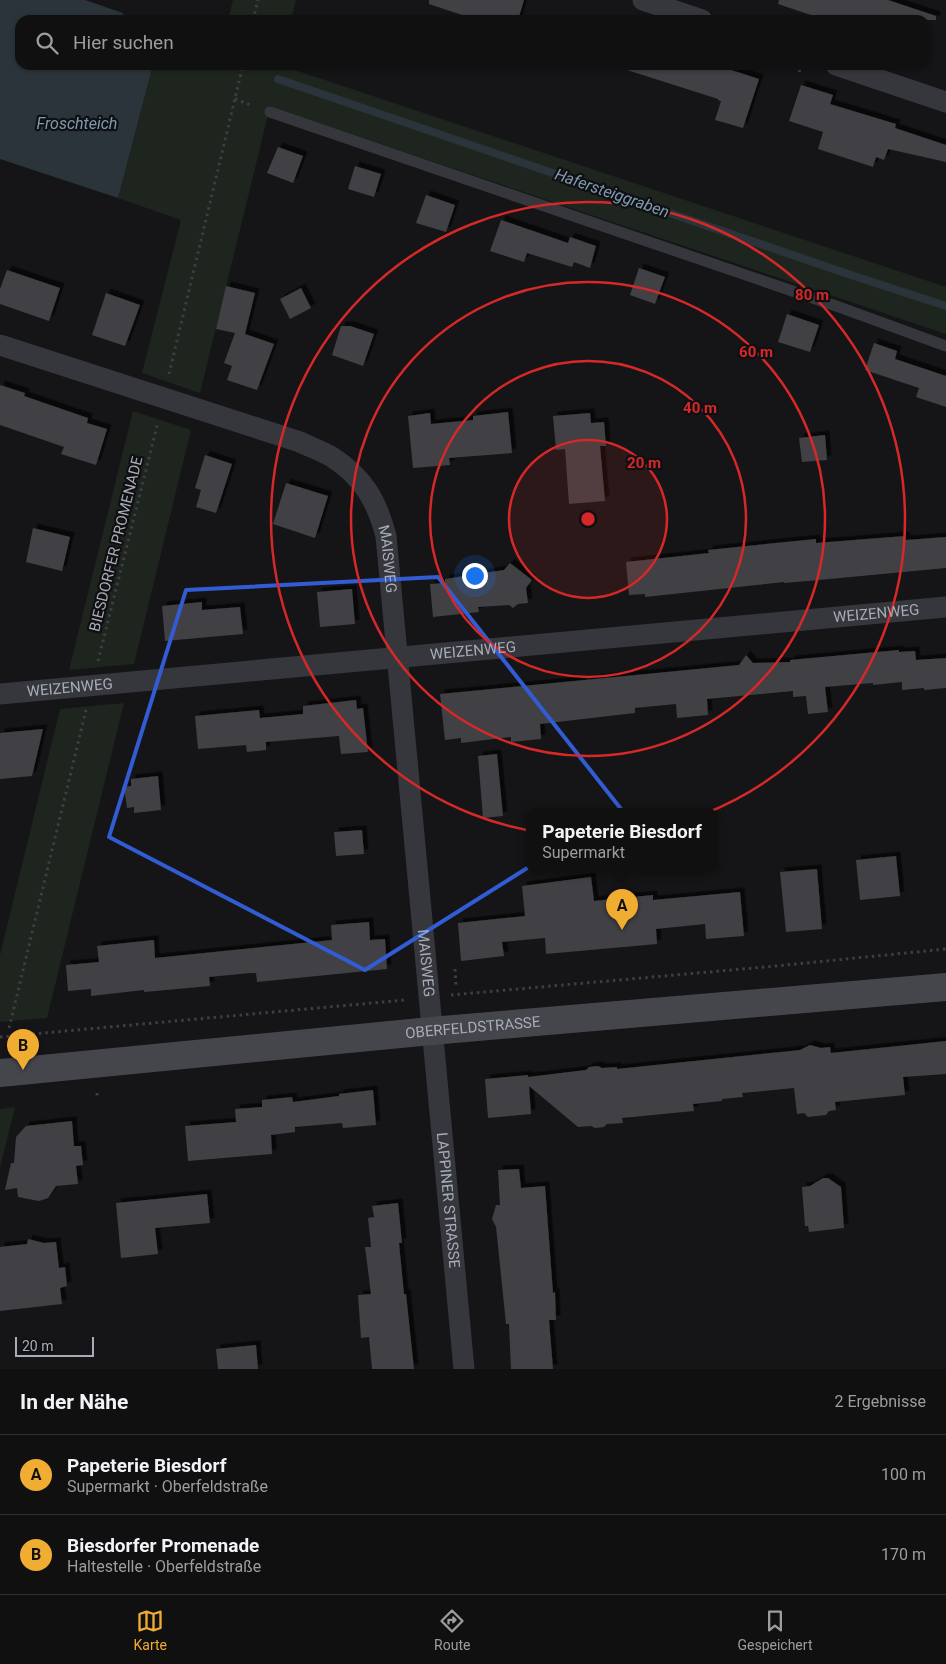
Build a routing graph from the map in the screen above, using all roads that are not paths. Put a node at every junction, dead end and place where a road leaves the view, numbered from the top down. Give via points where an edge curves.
1 (643, 0) edge
2 (687, 15) edge
3 (851, 70) edge
4 (946, 102) edge
5 (270, 112) dead end
6 (0, 345) edge
7 (946, 346) edge
8 (946, 607) edge
9 (397, 657) junction
10 (0, 694) edge
11 (946, 986) edge
12 (431, 1031) junction
13 (0, 1073) edge
14 (464, 1369) edge

1 - 2 street
3 - 4 street
5 - 7 lane
6 - 9 street, MAISWEG via 300,442 350,470 379,511 383,526
8 - 9 street, WEIZENWEG
9 - 10 street, WEIZENWEG
9 - 12 street, MAISWEG
11 - 12 street, OBERFELDSTRASSE
12 - 13 street, OBERFELDSTRASSE
12 - 14 street, LAPPINER STRASSE

